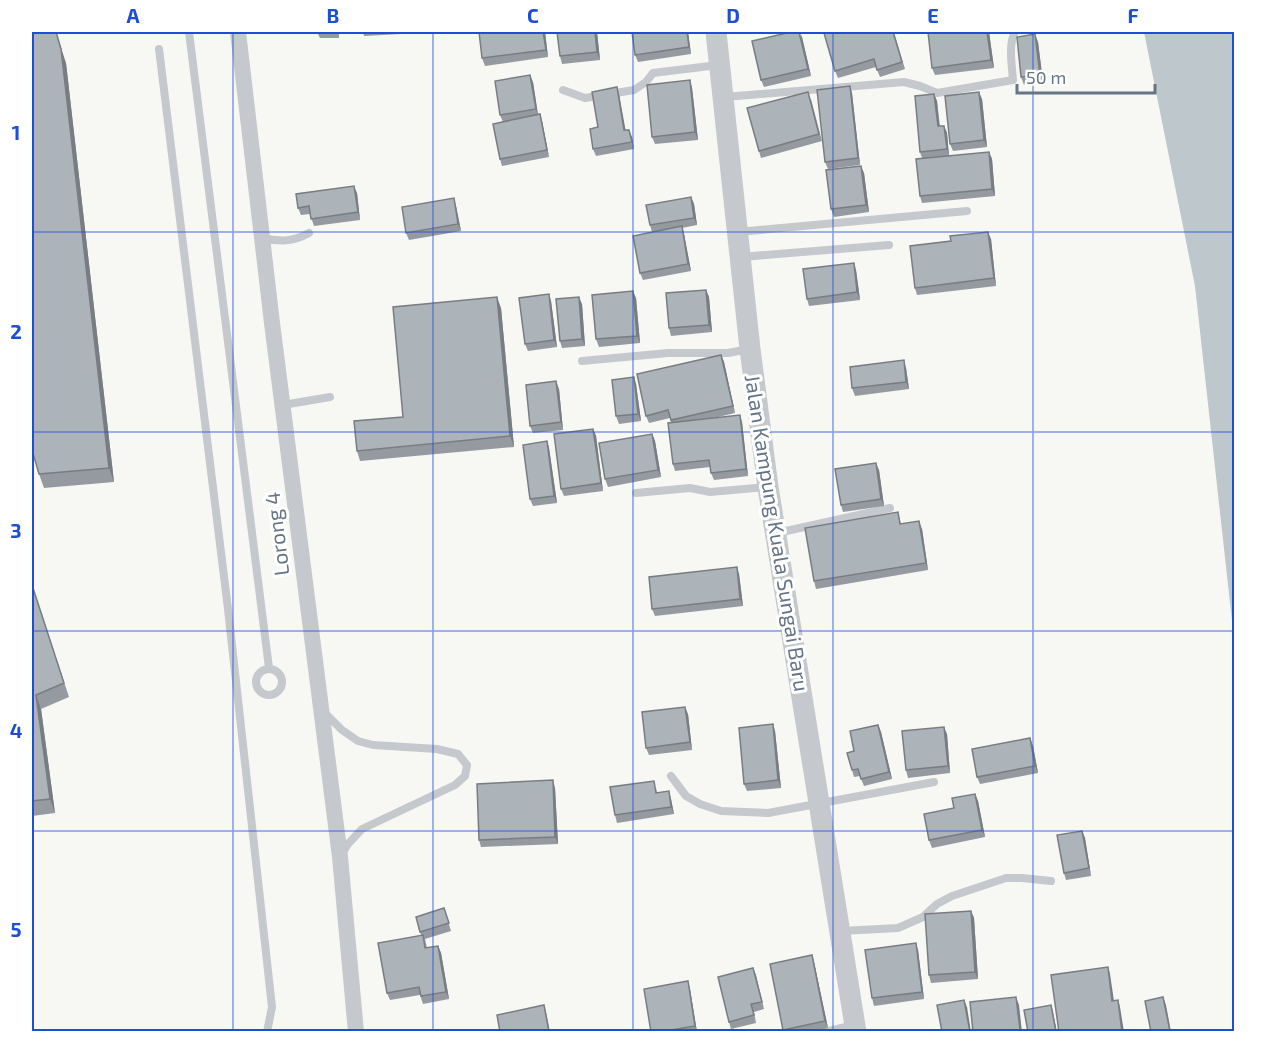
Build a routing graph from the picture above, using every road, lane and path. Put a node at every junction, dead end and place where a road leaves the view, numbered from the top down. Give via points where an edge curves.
1 (189, 32) edge
2 (238, 32) edge
3 (716, 32) edge
4 (1016, 32) edge
5 (159, 50) dead end
6 (719, 64) junction
7 (564, 90) dead end
8 (723, 97) junction
9 (967, 211) dead end
10 (738, 232) junction
11 (309, 233) dead end
12 (261, 238) junction
13 (889, 245) dead end
14 (740, 258) junction
15 (750, 349) junction
16 (582, 361) dead end
17 (330, 397) dead end
18 (283, 405) junction
19 (768, 487) junction
20 (636, 493) dead end
21 (890, 508) dead end
22 (777, 533) junction
23 (269, 668) dead end
24 (320, 708) junction
25 (671, 776) dead end
26 (934, 782) dead end
27 (820, 804) junction
28 (340, 857) junction
29 (1051, 881) dead end
30 (841, 931) junction
31 (855, 1028) edge
32 (267, 1032) edge
33 (356, 1032) edge
34 (825, 1032) edge

1 - 23 lane
2 - 12 street, Lorong 4
3 - 6 street, Jalan Kampung Kuala Sungai Baru
4 - 8 lane via 1012,46 1013,80 937,93 904,82
5 - 32 lane via 231,633 272,1007
6 - 7 lane via 654,73 634,90 585,98
6 - 8 street, Jalan Kampung Kuala Sungai Baru
8 - 10 street, Jalan Kampung Kuala Sungai Baru
9 - 10 lane
10 - 14 street, Jalan Kampung Kuala Sungai Baru
11 - 12 lane via 288,240
12 - 18 street, Lorong 4
13 - 14 lane
14 - 15 street, Jalan Kampung Kuala Sungai Baru
15 - 16 lane
15 - 19 street, Jalan Kampung Kuala Sungai Baru
17 - 18 lane
18 - 24 street, Lorong 4
19 - 20 lane
19 - 22 street, Jalan Kampung Kuala Sungai Baru
21 - 22 lane
22 - 27 street, Jalan Kampung Kuala Sungai Baru
24 - 28 street, Lorong 4
24 - 28 lane via 358,741 448,751 458,754 467,765 465,776 455,785 362,829
25 - 27 lane via 686,796 721,811 768,813
26 - 27 lane
27 - 30 street, Jalan Kampung Kuala Sungai Baru
28 - 33 street, Lorong 4
29 - 30 lane via 1006,878 952,896 923,917 898,928
30 - 31 street, Jalan Kampung Kuala Sungai Baru
31 - 34 lane

